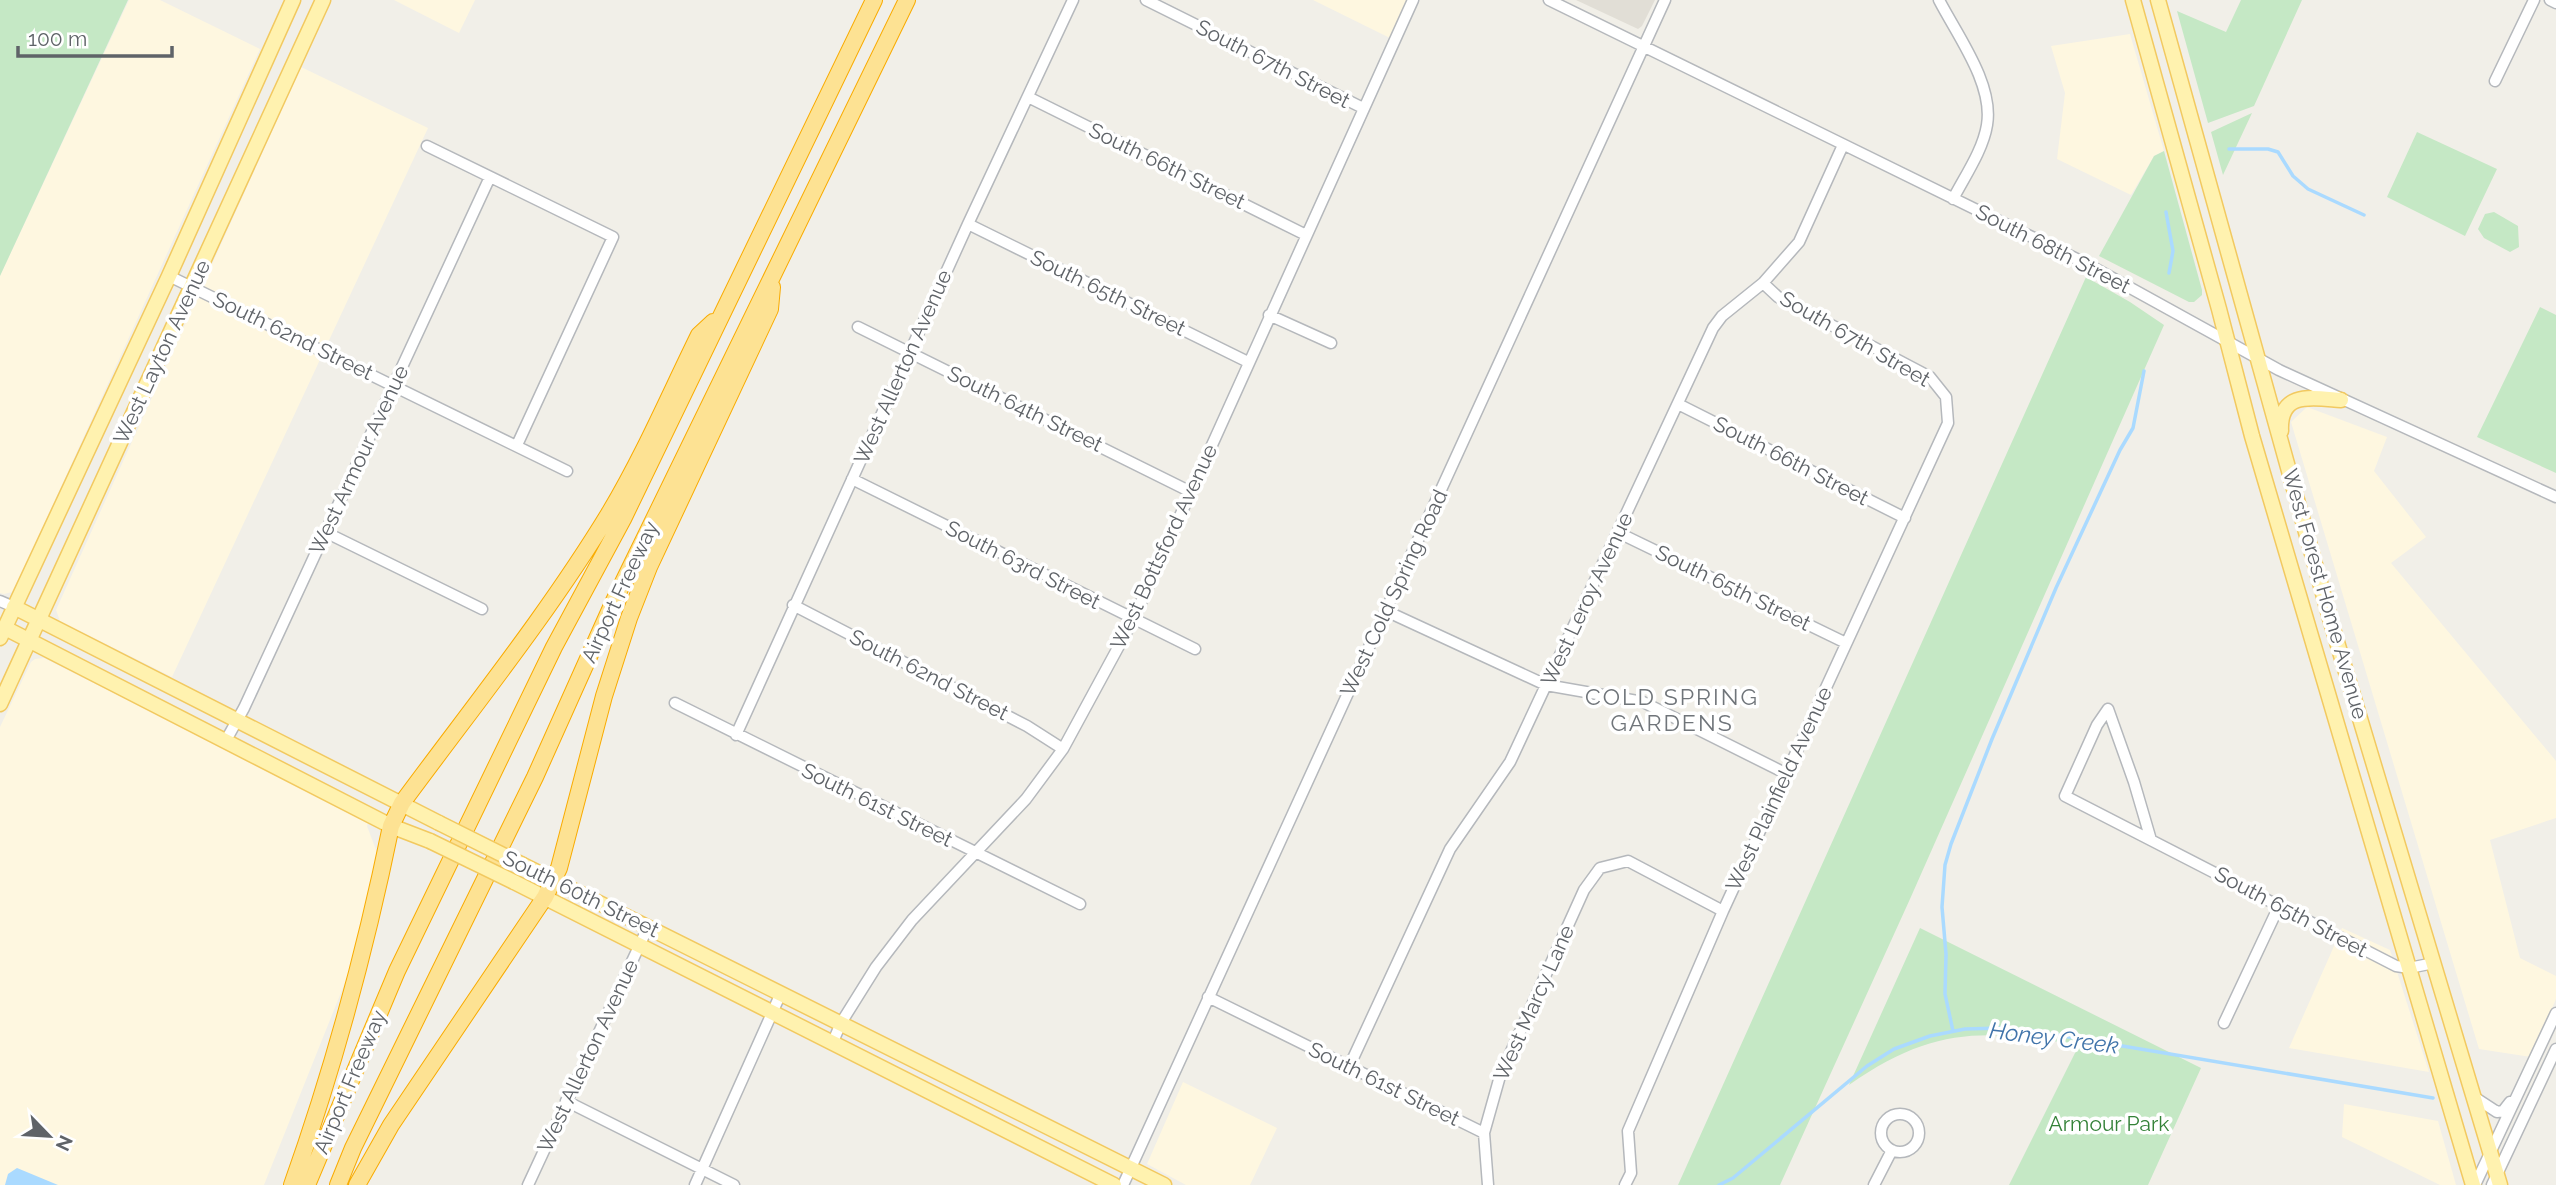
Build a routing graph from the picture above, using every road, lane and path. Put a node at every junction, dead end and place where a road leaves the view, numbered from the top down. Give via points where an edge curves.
1 (293, 0) edge
2 (323, 0) edge
3 (874, 0) edge
4 (907, 0) edge
5 (1073, 0) edge
6 (1146, 0) edge
7 (1413, 0) edge
8 (1549, 0) edge
9 (1665, 0) edge
10 (1939, 0) edge
11 (2133, 0) edge
12 (2158, 0) edge
13 (2534, 0) edge
14 (2550, 0) edge
15 (2556, 3) edge
16 (1644, 47) junction
17 (2495, 81) dead end
18 (1028, 97) junction
19 (1363, 108) junction
20 (1843, 145) junction
21 (427, 146) dead end
22 (490, 177) junction
23 (1953, 199) junction
24 (968, 224) junction
25 (1306, 234) junction
26 (169, 276) junction
27 (773, 277) junction
28 (1763, 283) junction
29 (192, 286) junction
30 (720, 316) junction
31 (1269, 316) junction
32 (858, 327) dead end
33 (2227, 342) junction
34 (1331, 343) dead end
35 (911, 353) junction
36 (2257, 358) junction
37 (1248, 362) junction
38 (393, 386) junction
39 (1947, 397) joint
40 (2341, 400) junction
41 (1678, 404) junction
42 (517, 445) junction
43 (2282, 446) junction
44 (567, 471) dead end
45 (852, 479) junction
46 (1191, 492) junction
47 (2556, 497) edge
48 (1905, 518) junction
49 (325, 532) junction
50 (1619, 533) junction
51 (7, 604) edge
52 (793, 605) junction
53 (482, 609) dead end
54 (1386, 611) junction
55 (38, 619) junction
56 (1133, 620) junction
57 (2, 631) edge
58 (29, 642) junction
59 (1846, 643) junction
60 (1195, 649) dead end
61 (129, 666) junction
62 (1546, 685) junction
63 (119, 688) junction
64 (675, 703) dead end
65 (0, 704) edge
66 (236, 720) junction
67 (736, 735) junction
68 (225, 742) junction
69 (1063, 749) junction
70 (1787, 774) junction
71 (402, 803) junction
72 (391, 826) junction
73 (2151, 840) junction
74 (975, 853) junction
75 (554, 880) junction
76 (545, 897) junction
77 (1080, 904) dead end
78 (2278, 906) junction
79 (1723, 911) junction
80 (648, 926) junction
81 (640, 944) junction
82 (2434, 962) junction
83 (2409, 968) junction
84 (782, 993) junction
85 (1208, 997) junction
86 (2556, 1013) edge
87 (773, 1014) junction
88 (841, 1023) junction
89 (2224, 1023) dead end
90 (832, 1044) junction
91 (2556, 1049) edge
92 (1349, 1067) junction
93 (2519, 1092) junction
94 (2474, 1097) junction
95 (566, 1101) junction
96 (1484, 1133) junction
97 (1892, 1150) dead end
98 (2491, 1152) junction
99 (1130, 1168) junction
100 (702, 1169) junction
101 (2496, 1181) edge
102 (292, 1185) edge
103 (307, 1185) edge
104 (338, 1185) edge
105 (357, 1185) edge
106 (528, 1185) edge
107 (695, 1185) edge
108 (734, 1185) edge
109 (1114, 1185) edge
110 (1123, 1185) edge
111 (1164, 1185) edge
112 (1488, 1185) edge
113 (1625, 1185) edge
114 (1874, 1185) edge
115 (2474, 1185) edge

1 - 26 main road, West Layton Avenue
2 - 29 main road, West Layton Avenue
3 - 30 highway, Airport Freeway
4 - 27 highway, Airport Freeway
5 - 18 street, West Allerton Avenue
6 - 19 street, South 67th Street
7 - 19 street, West Bottsford Avenue
8 - 16 street, South 68th Street
9 - 16 street, West Cold Spring Road
10 - 23 street via 1984,86 1988,104 1980,145
11 - 33 main road, West Forest Home Avenue
12 - 36 main road, West Forest Home Avenue
13 - 17 street
14 - 15 street
16 - 20 street, South 68th Street
16 - 54 street, West Cold Spring Road
18 - 24 street, West Allerton Avenue
18 - 25 street, South 66th Street
19 - 25 street, West Bottsford Avenue
20 - 23 street, South 68th Street
20 - 28 street, West Leroy Avenue via 1799,242
21 - 22 street
22 - 38 street, West Armour Avenue
22 - 42 street via 613,237
23 - 33 street, South 68th Street via 2087,264
24 - 35 street, West Allerton Avenue
24 - 37 street, South 65th Street
25 - 31 street, West Bottsford Avenue
26 - 29 street, South 62nd Street
26 - 51 main road, West Layton Avenue
27 - 75 highway via 770,309 629,618
27 - 104 highway, Airport Freeway
28 - 39 street, South 67th Street via 1778,297 1930,377
28 - 41 street, West Leroy Avenue via 1713,328
29 - 38 street, South 62nd Street
29 - 55 main road, West Layton Avenue
30 - 71 highway via 699,335 601,525
30 - 103 highway, Airport Freeway via 397,971
31 - 34 street
31 - 37 street, West Bottsford Avenue
32 - 35 street, South 64th Street
33 - 36 street, South 68th Street
33 - 83 main road, West Forest Home Avenue
35 - 45 street, West Allerton Avenue
35 - 46 street, South 64th Street
36 - 40 street, South 68th Street
36 - 43 main road, West Forest Home Avenue
37 - 46 street, West Bottsford Avenue
38 - 42 street, South 62nd Street
38 - 49 street, West Armour Avenue
39 - 48 street, West Plainfield Avenue via 1948,424
40 - 43 main road via 2303,397 2288,404 2281,423
40 - 47 street, South 68th Street
41 - 48 street, South 66th Street
41 - 50 street, West Leroy Avenue
42 - 44 street, South 62nd Street
43 - 82 main road, West Forest Home Avenue
45 - 52 street, West Allerton Avenue
45 - 56 street, South 63rd Street
46 - 56 street, West Bottsford Avenue
48 - 59 street, West Plainfield Avenue
49 - 53 street
49 - 66 street, West Armour Avenue
50 - 59 street, South 65th Street
50 - 62 street, West Leroy Avenue
51 - 55 main road, South 60th Street
51 - 57 main road, West Layton Avenue
52 - 67 street, West Allerton Avenue
52 - 69 street, South 62nd Street
54 - 62 street
54 - 85 street, West Cold Spring Road
55 - 58 main road, West Layton Avenue
55 - 61 main road, South 60th Street
56 - 60 street, South 63rd Street
56 - 69 street, West Bottsford Avenue
57 - 58 main road, South 60th Street
58 - 63 main road, South 60th Street
58 - 65 main road, West Layton Avenue
59 - 70 street, West Plainfield Avenue
61 - 63 main road
61 - 66 main road, South 60th Street
62 - 70 street via 1643,702
62 - 92 street, West Leroy Avenue via 1510,762 1450,849
63 - 68 main road, South 60th Street
64 - 67 street, South 61st Street
66 - 68 street, West Armour Avenue
66 - 71 main road, South 60th Street
67 - 74 street, South 61st Street
68 - 72 main road, South 60th Street
69 - 74 street, West Bottsford Avenue via 1026,799
70 - 79 street, West Plainfield Avenue
71 - 72 highway
71 - 75 main road, South 60th Street, bridge
72 - 76 main road, South 60th Street, bridge
72 - 102 highway via 347,1016
73 - 73 street, South 65th Street via 2065,796 2108,709 2134,782
73 - 78 street, South 65th Street
74 - 77 street, South 61st Street
74 - 88 street, West Bottsford Avenue via 912,920
75 - 76 highway
75 - 80 main road, South 60th Street
76 - 81 main road, South 60th Street
76 - 105 highway via 391,1125
78 - 83 street, South 65th Street via 2396,966
78 - 89 street
79 - 96 street, West Marcy Lane via 1628,861 1600,868 1584,890 1500,1076
79 - 113 street, West Plainfield Avenue via 1628,1131 1630,1173
80 - 81 street, West Allerton Avenue
80 - 84 main road, South 60th Street
81 - 87 main road, South 60th Street
81 - 95 street, West Allerton Avenue
82 - 83 street
82 - 94 main road, West Forest Home Avenue
83 - 115 main road, West Forest Home Avenue
84 - 87 street
84 - 88 main road, South 60th Street
85 - 92 street, South 61st Street
85 - 99 street, West Cold Spring Road
86 - 93 street
87 - 90 main road, South 60th Street
87 - 100 street
88 - 90 street, West Bottsford Avenue
88 - 99 main road, South 60th Street
90 - 109 main road, South 60th Street
91 - 101 street
92 - 96 street, South 61st Street
93 - 94 street via 2497,1112
93 - 98 street
94 - 98 main road, West Forest Home Avenue
95 - 100 street
95 - 106 street, West Allerton Avenue
96 - 112 street, West Marcy Lane
97 - 114 street
98 - 101 main road, West Forest Home Avenue
98 - 115 street
99 - 110 street, West Cold Spring Road
99 - 111 main road, South 60th Street
100 - 107 street
100 - 108 street

